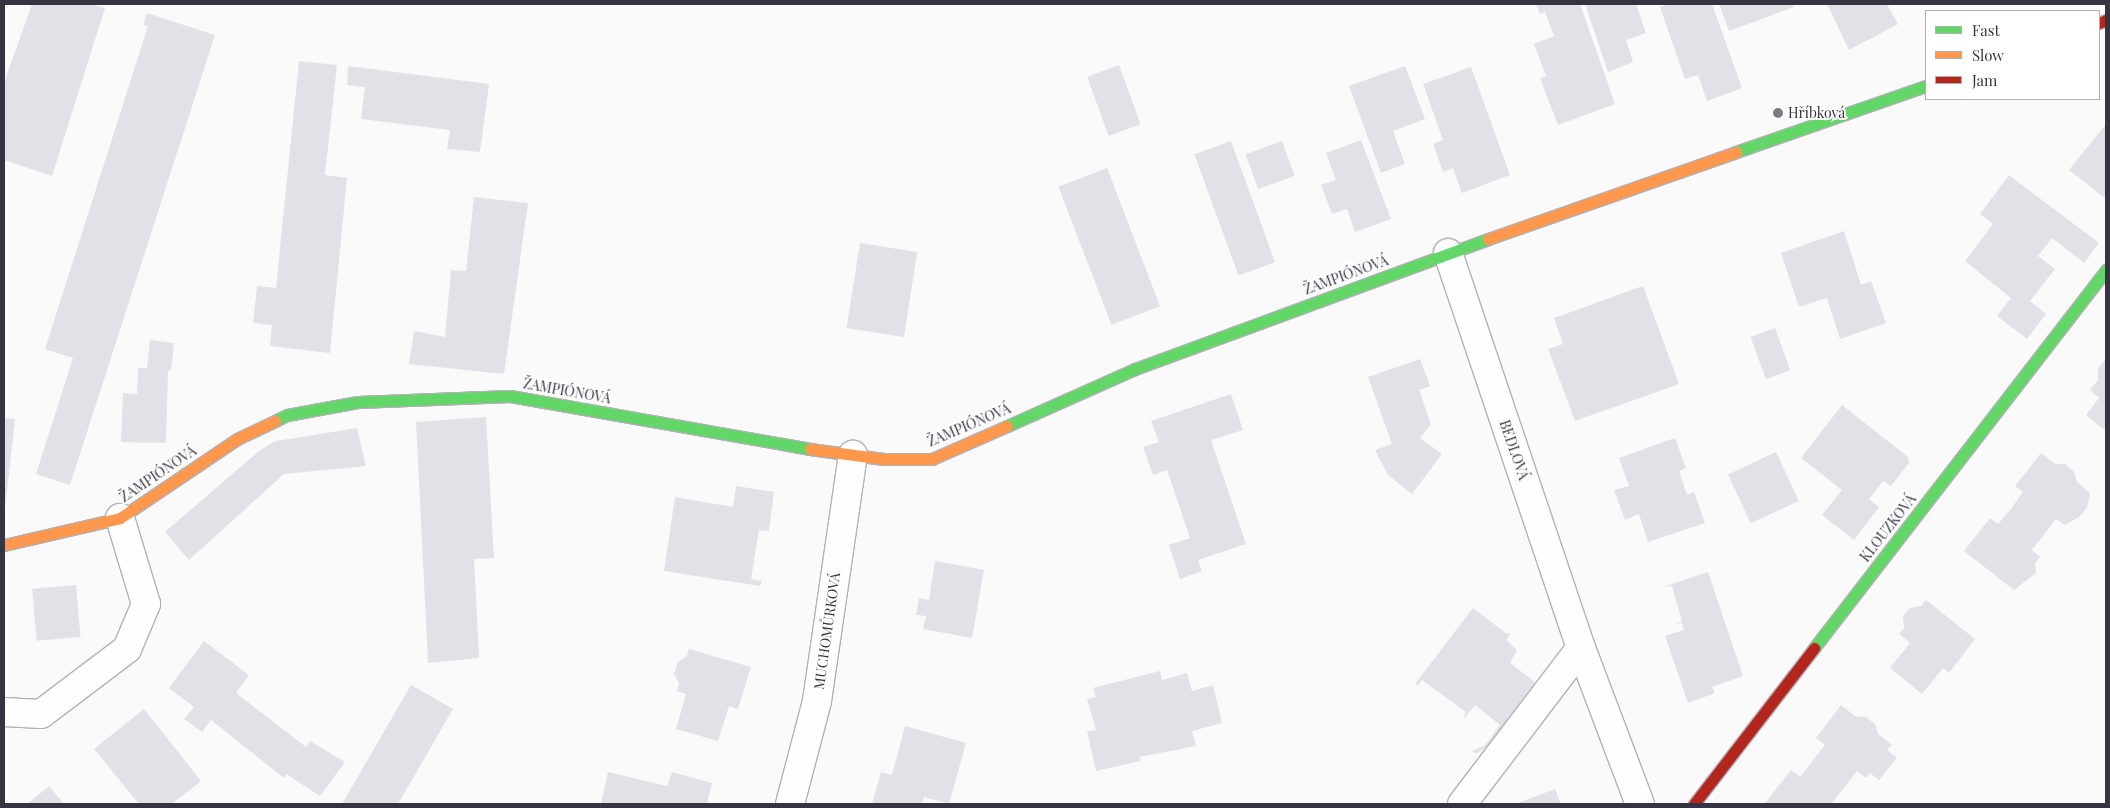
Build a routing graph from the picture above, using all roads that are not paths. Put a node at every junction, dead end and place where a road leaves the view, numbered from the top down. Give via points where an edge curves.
1 (1925, 86) edge
2 (1448, 253) junction
3 (2106, 270) edge
4 (853, 455) junction
5 (120, 518) junction
6 (4, 545) edge
7 (1581, 648) junction
8 (4, 712) edge
9 (790, 804) edge
10 (1462, 804) edge
11 (1640, 804) edge
12 (1694, 804) edge

1 - 2 street, ŽAMPIÓNOVÁ
2 - 4 street, ŽAMPIÓNOVÁ via 1135,369 932,459
2 - 7 street, BEDLOVÁ
3 - 12 street, KLOUZKOVÁ
4 - 5 street, ŽAMPIÓNOVÁ via 510,396 358,402 287,415 237,439
4 - 9 street, MUCHOMŮRKOVÁ via 817,700
5 - 6 street, ŽAMPIÓNOVÁ
5 - 8 street via 146,604 127,649 41,714
7 - 10 street
7 - 11 street, BEDLOVÁ

